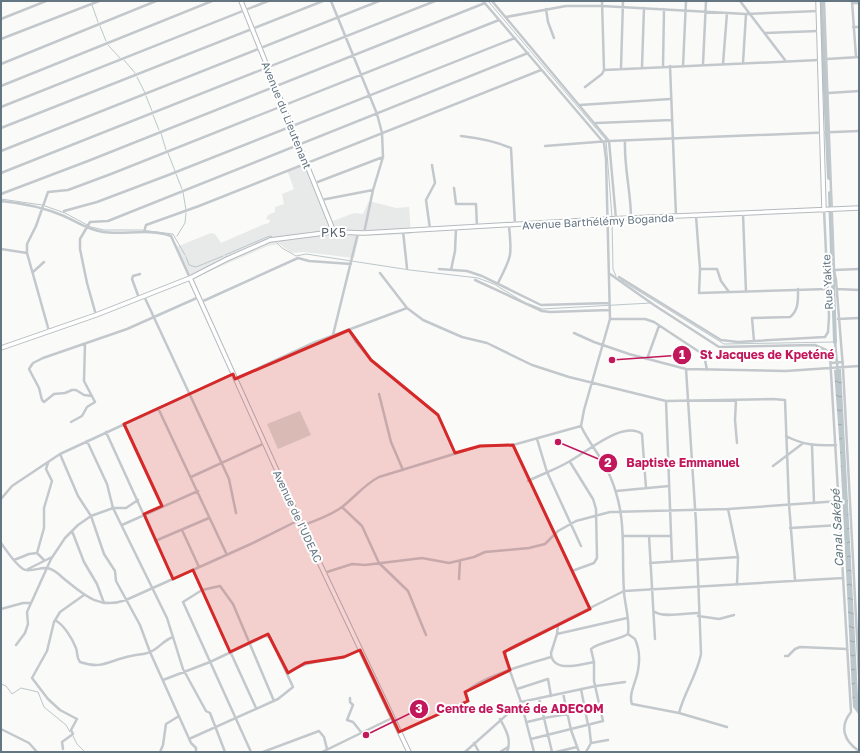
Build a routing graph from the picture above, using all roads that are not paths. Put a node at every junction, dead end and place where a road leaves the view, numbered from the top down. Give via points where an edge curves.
1 (46, 1) edge
2 (99, 1) edge
3 (156, 1) edge
4 (212, 1) edge
5 (241, 1) edge
6 (268, 1) edge
7 (323, 1) edge
8 (331, 1) edge
9 (378, 1) edge
10 (435, 1) edge
11 (494, 1) edge
12 (602, 1) edge
13 (623, 1) edge
14 (686, 1) edge
15 (706, 1) edge
16 (740, 1) edge
17 (818, 1) edge
18 (824, 1) edge
19 (152, 2) edge
20 (484, 2) edge
21 (852, 2) edge
22 (859, 3) edge
23 (602, 6) junction
24 (623, 8) junction
25 (644, 8) junction
26 (546, 9) junction
27 (664, 9) junction
28 (244, 11) junction
29 (685, 11) junction
30 (818, 11) junction
31 (705, 12) junction
32 (727, 13) junction
33 (746, 14) junction
34 (750, 14) junction
35 (338, 17) junction
36 (506, 17) junction
37 (1, 19) edge
38 (499, 20) junction
39 (854, 27) junction
40 (859, 27) edge
41 (252, 30) junction
42 (818, 31) junction
43 (765, 33) junction
44 (346, 36) junction
45 (515, 38) junction
46 (554, 38) dead end
47 (1, 39) edge
48 (260, 48) junction
49 (528, 53) junction
50 (353, 56) junction
51 (857, 57) edge
52 (827, 59) junction
53 (785, 60) junction
54 (820, 60) junction
55 (743, 63) junction
56 (1, 64) edge
57 (703, 64) junction
58 (723, 64) junction
59 (670, 66) junction
60 (683, 66) junction
61 (268, 67) junction
62 (663, 67) junction
63 (621, 68) junction
64 (642, 68) junction
65 (542, 70) junction
66 (604, 70) junction
67 (362, 75) junction
68 (1, 86) edge
69 (276, 87) junction
70 (585, 87) dead end
71 (859, 91) edge
72 (829, 93) junction
73 (369, 95) junction
74 (670, 99) junction
75 (580, 105) junction
76 (284, 106) junction
77 (1, 107) edge
78 (377, 114) junction
79 (672, 120) junction
80 (596, 123) junction
81 (291, 126) junction
82 (1, 128) edge
83 (859, 131) edge
84 (823, 132) junction
85 (830, 132) junction
86 (382, 133) junction
87 (461, 136) dead end
88 (673, 139) junction
89 (609, 141) junction
90 (625, 141) junction
91 (604, 143) junction
92 (299, 145) junction
93 (545, 146) dead end
94 (1, 151) edge
95 (383, 156) junction
96 (307, 164) junction
97 (432, 165) dead end
98 (1, 172) edge
99 (314, 183) junction
100 (454, 188) dead end
101 (373, 190) junction
102 (1, 194) edge
103 (321, 200) junction
104 (1, 201) edge
105 (859, 208) edge
106 (43, 209) junction
107 (825, 210) junction
108 (832, 210) junction
109 (64, 211) dead end
110 (743, 214) junction
111 (696, 216) junction
112 (676, 217) junction
113 (612, 219) junction
114 (632, 219) junction
115 (87, 226) junction
116 (509, 226) junction
117 (515, 226) junction
118 (477, 227) junction
119 (456, 228) junction
120 (144, 230) junction
121 (430, 230) junction
122 (334, 231) junction
123 (403, 231) junction
124 (358, 233) junction
125 (364, 233) junction
126 (1, 249) edge
127 (27, 253) junction
128 (44, 262) dead end
129 (352, 264) junction
130 (407, 268) dead end
131 (439, 269) dead end
132 (859, 269) edge
133 (451, 270) junction
134 (700, 270) junction
135 (834, 270) junction
136 (33, 272) junction
137 (380, 273) dead end
138 (140, 274) dead end
139 (609, 274) junction
140 (619, 277) dead end
141 (190, 278) junction
142 (490, 279) junction
143 (475, 280) dead end
144 (498, 283) junction
145 (486, 285) junction
146 (798, 289) junction
147 (828, 289) junction
148 (837, 289) junction
149 (859, 290) edge
150 (730, 292) junction
151 (746, 292) junction
152 (144, 296) junction
153 (139, 298) junction
154 (199, 298) junction
155 (201, 302) junction
156 (609, 303) junction
157 (407, 308) junction
158 (609, 309) junction
159 (96, 315) junction
160 (154, 318) junction
161 (859, 318) edge
162 (610, 319) junction
163 (838, 319) junction
164 (658, 326) junction
165 (349, 330) junction
166 (49, 331) junction
167 (574, 333) dead end
168 (333, 335) junction
169 (754, 341) junction
170 (85, 344) junction
171 (604, 345) junction
172 (1, 348) edge
173 (647, 359) junction
174 (843, 362) junction
175 (831, 363) junction
176 (859, 366) edge
177 (843, 368) junction
178 (686, 369) junction
179 (831, 369) junction
180 (707, 370) junction
181 (233, 374) junction
182 (235, 379) junction
183 (592, 383) junction
184 (189, 394) junction
185 (378, 394) dead end
186 (92, 396) junction
187 (736, 400) junction
188 (666, 401) junction
189 (690, 401) junction
190 (158, 408) junction
191 (71, 422) dead end
192 (124, 424) junction
193 (581, 426) junction
194 (106, 432) junction
195 (785, 436) junction
196 (537, 439) junction
197 (87, 441) junction
198 (265, 443) junction
199 (737, 443) dead end
200 (802, 444) junction
201 (513, 445) junction
202 (836, 445) junction
203 (594, 446) junction
204 (812, 446) junction
205 (455, 452) junction
206 (60, 454) junction
207 (786, 455) junction
208 (48, 462) junction
209 (570, 462) junction
210 (692, 462) junction
211 (221, 463) junction
212 (667, 463) junction
213 (645, 465) junction
214 (773, 466) dead end
215 (403, 470) junction
216 (547, 472) junction
217 (191, 477) junction
218 (528, 480) junction
219 (669, 486) junction
220 (646, 488) junction
221 (198, 491) junction
222 (616, 491) junction
223 (1, 499) edge
224 (138, 500) junction
225 (839, 501) junction
226 (814, 502) junction
227 (789, 504) junction
228 (162, 506) junction
229 (342, 507) junction
230 (113, 508) junction
231 (695, 509) junction
232 (728, 509) junction
233 (670, 510) junction
234 (622, 512) junction
235 (144, 514) junction
236 (236, 514) dead end
237 (595, 515) junction
238 (92, 516) junction
239 (209, 518) junction
240 (300, 520) junction
241 (571, 524) junction
242 (122, 525) junction
243 (840, 525) junction
244 (302, 526) junction
245 (790, 528) junction
246 (182, 530) junction
247 (72, 531) junction
248 (554, 534) junction
249 (624, 536) junction
250 (649, 536) junction
251 (671, 536) junction
252 (156, 541) junction
253 (1, 542) edge
254 (581, 546) dead end
255 (37, 553) junction
256 (227, 555) junction
257 (52, 557) junction
258 (738, 557) junction
259 (697, 559) junction
260 (14, 560) junction
261 (44, 560) junction
262 (672, 560) junction
263 (460, 561) junction
264 (379, 563) junction
265 (650, 563) junction
266 (199, 567) junction
267 (47, 568) junction
268 (26, 570) junction
269 (193, 570) junction
270 (572, 571) junction
271 (324, 573) junction
272 (843, 578) junction
273 (173, 579) junction
274 (459, 579) dead end
275 (795, 580) junction
276 (737, 585) junction
277 (697, 587) junction
278 (152, 588) junction
279 (653, 589) junction
280 (202, 590) junction
281 (624, 591) junction
282 (84, 595) junction
283 (126, 600) junction
284 (31, 603) junction
285 (104, 603) junction
286 (1, 609) edge
287 (590, 609) junction
288 (654, 611) junction
289 (698, 614) junction
290 (734, 615) dead end
291 (627, 618) junction
292 (55, 620) junction
293 (558, 624) junction
294 (426, 634) dead end
295 (558, 634) junction
296 (628, 634) junction
297 (173, 637) junction
298 (655, 639) dead end
299 (251, 643) junction
300 (16, 645) dead end
301 (847, 649) junction
302 (360, 650) junction
303 (150, 652) junction
304 (230, 652) junction
305 (785, 656) dead end
306 (551, 657) junction
307 (210, 662) junction
308 (594, 662) junction
309 (510, 670) junction
310 (185, 672) junction
311 (288, 674) junction
312 (859, 675) edge
313 (163, 680) junction
314 (625, 682) dead end
315 (596, 686) junction
316 (517, 688) junction
317 (581, 689) junction
318 (563, 693) junction
319 (551, 696) junction
320 (350, 698) dead end
321 (539, 698) junction
322 (274, 701) junction
323 (521, 702) junction
324 (256, 708) junction
325 (679, 713) junction
326 (568, 714) junction
327 (179, 716) junction
328 (235, 718) junction
329 (392, 718) junction
330 (544, 718) junction
331 (500, 719) junction
332 (527, 722) junction
333 (588, 725) junction
334 (216, 726) junction
335 (727, 727) dead end
336 (1, 729) edge
337 (571, 730) junction
338 (361, 732) junction
339 (399, 732) junction
340 (549, 735) junction
341 (189, 739) junction
342 (531, 739) junction
343 (608, 740) dead end
344 (474, 743) junction
345 (591, 743) junction
346 (509, 746) junction
347 (577, 747) junction
348 (275, 748) junction
349 (63, 749) dead end
350 (327, 749) junction
351 (859, 751) edge
352 (36, 752) edge
353 (160, 752) edge
354 (196, 752) edge
355 (225, 752) edge
356 (251, 752) edge
357 (263, 752) edge
358 (277, 752) edge
359 (322, 752) edge
360 (409, 752) edge
361 (465, 752) edge
362 (480, 752) edge
363 (500, 752) edge
364 (507, 752) edge
365 (534, 752) edge
366 (552, 752) edge
367 (556, 752) edge
368 (580, 752) edge
369 (586, 752) edge

1 - 37 street
2 - 47 street
3 - 19 street
4 - 68 street
5 - 28 main road, Avenue du Lieutenant
6 - 28 street
7 - 41 street
8 - 35 street
9 - 35 street
10 - 44 street
11 - 36 street
12 - 23 street
13 - 24 street
14 - 29 street
15 - 31 street
16 - 34 street
17 - 30 main road, Rue Yakite
18 - 52 street
19 - 56 street
20 - 38 street
20 - 50 street
21 - 22 street
21 - 39 street
23 - 24 street
23 - 26 street
23 - 66 street
24 - 25 street
24 - 63 street
25 - 27 street
25 - 64 street
26 - 36 street
26 - 46 street
27 - 29 street
27 - 62 street
28 - 41 main road, Avenue du Lieutenant
28 - 77 street
29 - 31 street
29 - 60 street
30 - 34 street
30 - 42 main road, Rue Yakite
31 - 32 street
31 - 57 street
32 - 33 street
32 - 58 street
33 - 34 street
33 - 55 street
34 - 43 street
35 - 44 street
35 - 48 street
36 - 75 street
38 - 45 street
38 - 67 street
39 - 40 street
39 - 51 street
41 - 48 main road, Avenue du Lieutenant
41 - 82 street
42 - 43 street
42 - 54 main road, Rue Yakite
43 - 53 street
44 - 50 street
44 - 61 street
45 - 49 street
45 - 73 street
48 - 61 main road, Avenue du Lieutenant
48 - 94 street
49 - 65 street
49 - 78 street
50 - 67 street
50 - 69 street
51 - 52 street
52 - 72 street
53 - 54 street
53 - 55 street
54 - 84 main road, Rue Yakite
55 - 58 street
57 - 58 street
57 - 60 street
59 - 60 street
59 - 62 street
59 - 74 street
61 - 69 main road, Avenue du Lieutenant
61 - 98 street
62 - 64 street
63 - 64 street
63 - 66 street
65 - 86 street
65 - 91 street
66 - 70 street
67 - 73 street
67 - 76 street
69 - 76 main road, Avenue du Lieutenant
69 - 102 street
71 - 72 street
72 - 85 street
73 - 78 street
73 - 81 street
74 - 75 street
74 - 79 street
75 - 80 street
76 - 81 main road, Avenue du Lieutenant
76 - 106 street via 68,190 48,192
78 - 86 street
78 - 92 street
79 - 80 street
79 - 88 street
80 - 89 street
81 - 92 main road, Avenue du Lieutenant
81 - 109 street via 97,202
83 - 85 street
84 - 85 street
84 - 88 street
84 - 107 main road, Rue Yakite
85 - 108 street
86 - 95 street
86 - 96 street
87 - 117 street via 488,139 511,148
88 - 90 street
88 - 112 street
89 - 90 street
89 - 91 street
89 - 113 street
90 - 114 street via 625,164
91 - 93 street
91 - 113 street
92 - 96 main road, Avenue du Lieutenant
92 - 115 street via 108,221
95 - 99 street
95 - 101 street
96 - 99 main road, Avenue du Lieutenant
96 - 120 street via 146,225
97 - 121 street via 435,183 426,200
99 - 103 main road, Avenue du Lieutenant
100 - 118 street via 456,204 476,204
101 - 103 street
101 - 125 street
103 - 122 main road, Avenue du Lieutenant
104 - 106 street
105 - 108 main road, Avenue Barthélémy Boganda
106 - 115 street
106 - 127 street via 26,244
107 - 108 main road, Avenue Barthélémy Boganda
107 - 110 main road, Avenue Barthélémy Boganda
107 - 147 street, Rue Yakite
108 - 135 street
110 - 111 main road, Avenue Barthélémy Boganda
110 - 151 street
111 - 112 main road, Avenue Barthélémy Boganda
111 - 134 street
112 - 114 main road, Avenue Barthélémy Boganda
113 - 114 main road, Avenue Barthélémy Boganda
113 - 117 main road, Avenue Barthélémy Boganda
113 - 139 street
115 - 120 street via 105,232
115 - 159 street via 80,239 80,249 86,283
116 - 117 main road, Avenue Barthélémy Boganda
116 - 118 main road, Avenue Barthélémy Boganda
116 - 144 street via 511,253
118 - 119 main road, Avenue Barthélémy Boganda
119 - 121 main road, Avenue Barthélémy Boganda
119 - 133 street
120 - 141 street via 171,236
121 - 123 main road, Avenue Barthélémy Boganda
122 - 124 main road, Avenue Barthélémy Boganda
122 - 141 main road, Avenue Barthélémy Boganda via 270,240
123 - 125 main road, Avenue Barthélémy Boganda
123 - 130 street
124 - 125 main road, Avenue Barthélémy Boganda
124 - 129 street
126 - 127 street
127 - 136 street
128 - 136 street
129 - 155 street via 298,258
129 - 168 street
131 - 133 street
132 - 135 street
133 - 142 street via 467,271
134 - 150 street via 717,269 721,281
134 - 150 street via 698,293
135 - 148 street
136 - 166 street
137 - 157 street
138 - 153 street via 133,276 132,279
139 - 156 street
139 - 175 street via 719,347 815,345 826,350
140 - 169 street, Rue Yakite via 716,338 732,342
141 - 152 main road, Avenue Barthélémy Boganda
141 - 154 main road, Avenue de I'UDEAC
142 - 144 street
142 - 145 street
143 - 145 street
144 - 156 street via 542,305
145 - 158 street via 542,311
146 - 147 street
146 - 151 street
146 - 169 street via 798,304 795,313 790,317 752,318
147 - 169 street, Rue Yakite via 829,316 828,332 825,337
148 - 149 street
148 - 163 street
150 - 151 street
152 - 153 main road, Avenue Barthélémy Boganda
152 - 160 street
153 - 159 main road, Avenue Barthélémy Boganda
154 - 155 main road, Avenue de I'UDEAC
154 - 160 street
155 - 181 main road, Avenue de I'UDEAC
156 - 158 street
157 - 165 street
157 - 183 street via 423,320 455,334 487,344 532,365
158 - 162 street
159 - 166 main road, Avenue Barthélémy Boganda
160 - 170 street
160 - 184 street
161 - 163 street
162 - 164 street via 650,320
162 - 171 street
163 - 174 street
164 - 173 street
164 - 180 street via 704,355
165 - 168 street
165 - 205 street via 371,360 438,415
166 - 172 main road, Avenue Barthélémy Boganda
167 - 171 street
168 - 182 street
170 - 186 street via 84,381
170 - 186 street via 43,358 33,363 29,371 44,402 54,394 72,390
171 - 173 street
171 - 183 street
173 - 178 street
174 - 175 street
174 - 177 street
175 - 179 street
176 - 177 street
177 - 179 street
177 - 312 street
178 - 180 street
178 - 189 street
179 - 180 street
179 - 202 street
181 - 182 main road, Avenue de I'UDEAC
181 - 184 street
182 - 198 main road, Avenue de I'UDEAC
183 - 188 street
183 - 193 street
184 - 190 street
184 - 211 street
185 - 215 street via 391,442
186 - 191 street via 95,402 87,407 82,416
187 - 189 street
187 - 195 street via 785,400
187 - 199 street
188 - 189 street
188 - 212 street
189 - 210 street
190 - 192 street
190 - 217 street
192 - 194 street
192 - 228 street
193 - 196 street
193 - 203 street
194 - 197 street
194 - 224 street
195 - 200 street
195 - 207 street
196 - 201 street
196 - 216 street
197 - 206 street
197 - 230 street via 107,484
198 - 211 street
198 - 240 main road, Avenue de I'UDEAC
200 - 204 street
200 - 207 street
201 - 205 street via 480,446
201 - 218 street
202 - 204 street
202 - 225 street
203 - 209 street
203 - 213 street via 619,432 640,432
203 - 222 street
204 - 226 street
205 - 215 street
206 - 208 street
206 - 238 street via 78,496
207 - 214 street
207 - 227 street
208 - 223 street via 12,486
208 - 255 street via 46,469 52,481 44,508 44,528
209 - 216 street
209 - 237 street via 593,499
210 - 212 street
210 - 231 street
211 - 217 street
211 - 236 street via 229,479
212 - 213 street
212 - 219 street
213 - 220 street
215 - 229 street via 371,481
216 - 218 street
216 - 241 street
217 - 221 street
218 - 248 street
219 - 220 street
219 - 233 street
220 - 222 street
221 - 228 street
221 - 239 street
222 - 234 street
224 - 230 street via 126,508
224 - 235 street
225 - 226 street
225 - 243 street
226 - 227 street
227 - 232 street
227 - 245 street
228 - 235 street
229 - 244 street
229 - 264 street via 362,526
230 - 238 street
230 - 242 street
231 - 232 street
231 - 233 street
231 - 259 street
232 - 258 street
233 - 234 street
233 - 251 street
234 - 237 street
234 - 249 street
235 - 242 street
235 - 252 street
237 - 241 street
237 - 270 street via 596,561
238 - 247 street
238 - 283 street via 104,554 115,571 116,581
239 - 246 street via 186,526
239 - 256 street
240 - 244 main road, Avenue de I'UDEAC
240 - 256 street
241 - 248 street
241 - 254 street
242 - 278 street
243 - 245 street
243 - 272 street
244 - 271 main road, Avenue de I'UDEAC
245 - 275 street
246 - 252 street
246 - 266 street
247 - 257 street
247 - 285 street
248 - 263 street via 542,545 485,552
248 - 270 street
249 - 250 street
249 - 281 street
250 - 251 street
250 - 265 street
251 - 262 street
252 - 273 street
253 - 260 street
255 - 260 street
255 - 261 street
256 - 266 street
257 - 261 street
257 - 267 street
258 - 259 street
258 - 276 street
259 - 262 street
259 - 277 street
260 - 268 street
261 - 268 street
262 - 265 street
263 - 264 street via 422,558
263 - 274 street
264 - 271 street via 352,564
264 - 294 street via 408,591
265 - 279 street
266 - 269 street
267 - 268 street
267 - 282 street
267 - 284 street
269 - 273 street
269 - 280 street
270 - 287 street
271 - 302 main road, Avenue de I'UDEAC
272 - 275 street
272 - 301 street
273 - 278 street
275 - 276 street
276 - 277 street
277 - 279 street
277 - 289 street
278 - 283 street
278 - 297 street
279 - 281 street
279 - 288 street
280 - 299 street via 220,586 230,598
280 - 304 street
280 - 307 street via 183,602
281 - 287 street
281 - 291 street
282 - 285 street
282 - 292 street via 64,608
283 - 285 street via 112,604
283 - 303 street via 140,625
284 - 286 street
284 - 300 street via 27,612 28,624 25,633
287 - 293 street
288 - 289 street via 659,615
288 - 298 street
289 - 290 street via 719,619
289 - 325 street via 699,662
291 - 295 street
291 - 296 street
292 - 303 street via 61,624 77,649 76,656 80,662 89,666 102,666
292 - 349 street via 47,651 32,678 60,710 78,719 71,730 72,735 62,742
293 - 295 street
293 - 309 street via 506,651 505,657
295 - 306 street
296 - 308 street via 592,647
296 - 325 street via 635,639 639,654 632,703
297 - 303 street
297 - 310 street
299 - 304 street
299 - 311 street via 265,636 270,637
299 - 322 street
301 - 305 street via 800,647
301 - 351 street via 851,712 844,732 849,743
302 - 311 street via 344,657 305,663
302 - 329 main road, Avenue de I'UDEAC
303 - 313 street
304 - 307 street
304 - 324 street
306 - 308 street via 564,666
306 - 309 street
307 - 310 street
307 - 328 street
308 - 315 street
309 - 316 street
309 - 339 street via 466,691 468,701
310 - 313 street
310 - 334 street
311 - 322 street via 293,689
313 - 327 street
314 - 315 street
315 - 317 street
315 - 333 street via 603,721
316 - 319 street via 548,679
316 - 323 street
317 - 318 street
317 - 333 street
318 - 319 street
318 - 326 street
319 - 321 street
320 - 338 street via 353,705 347,720 353,722
321 - 323 street
321 - 330 street
322 - 324 street
323 - 331 street
323 - 332 street
324 - 328 street
325 - 335 street
326 - 330 street
326 - 337 street
327 - 341 street
327 - 353 street via 166,724
328 - 334 street
328 - 356 street
329 - 338 street
329 - 339 main road, Avenue de I'UDEAC
330 - 332 street
330 - 340 street
331 - 344 street
331 - 346 street via 508,732
332 - 342 street
333 - 337 street
333 - 345 street
334 - 341 street
334 - 355 street
336 - 352 street via 29,743
337 - 340 street
337 - 347 street
338 - 350 street
339 - 360 main road, Avenue de I'UDEAC
340 - 342 street
340 - 366 street
341 - 354 street
342 - 365 street
343 - 345 street
344 - 361 street
344 - 362 street
345 - 369 street
346 - 363 street
346 - 364 street
347 - 367 street
347 - 368 street
348 - 350 street via 319,731 324,737
348 - 357 street
348 - 358 street
350 - 359 street

